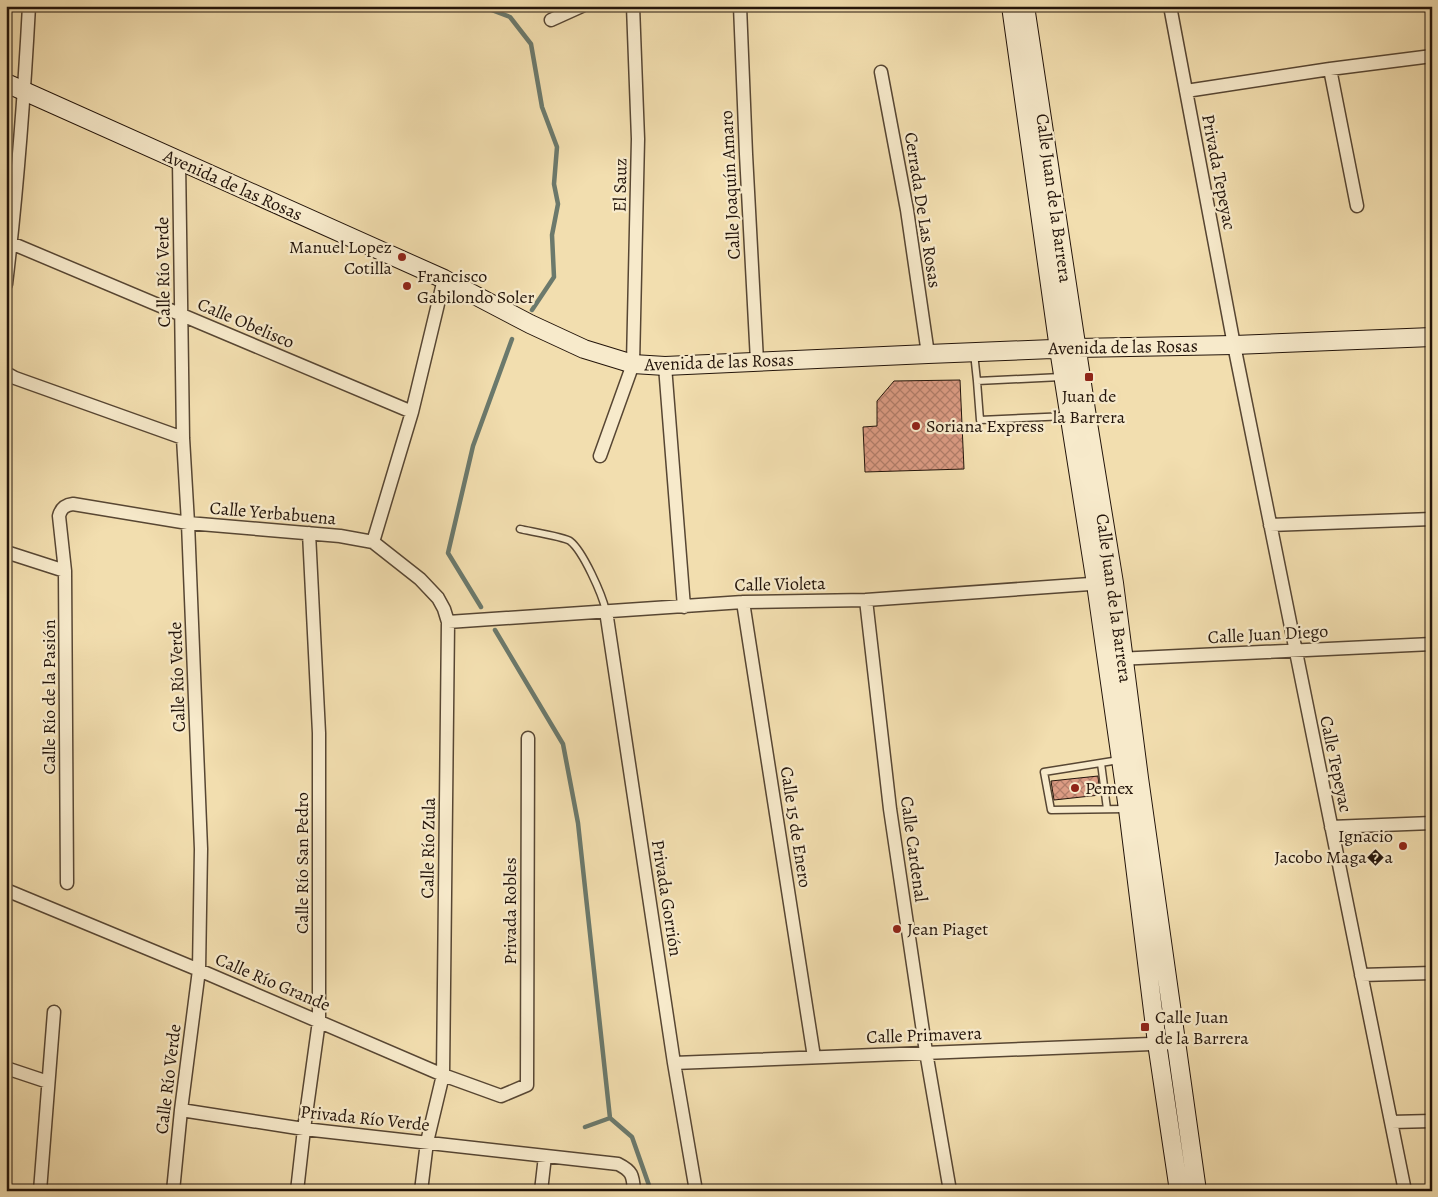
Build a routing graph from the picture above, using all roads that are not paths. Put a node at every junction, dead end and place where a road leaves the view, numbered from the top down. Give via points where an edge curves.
1 (28, 6) edge
2 (582, 6) edge
3 (633, 6) edge
4 (740, 6) edge
5 (1011, 6) edge
6 (1026, 6) edge
7 (1170, 6) edge
8 (551, 20) dead end
9 (1432, 56) edge
10 (1330, 68) junction
11 (881, 72) dead end
12 (6, 82) edge
13 (24, 90) junction
14 (1186, 91) junction
15 (179, 161) junction
16 (1357, 206) dead end
17 (11, 243) junction
18 (444, 279) junction
19 (6, 284) edge
20 (181, 315) junction
21 (1432, 337) edge
22 (1234, 345) junction
23 (1076, 348) junction
24 (1059, 349) junction
25 (974, 352) junction
26 (928, 354) junction
27 (757, 361) junction
28 (633, 364) junction
29 (665, 366) junction
30 (6, 373) edge
31 (1072, 376) junction
32 (977, 381) junction
33 (412, 412) junction
34 (1078, 417) junction
35 (183, 438) junction
36 (600, 456) dead end
37 (60, 511) joint
38 (1432, 519) edge
39 (188, 523) junction
40 (1270, 525) junction
41 (520, 529) dead end
42 (310, 533) junction
43 (374, 542) junction
44 (6, 552) edge
45 (65, 571) junction
46 (1105, 583) junction
47 (866, 600) junction
48 (743, 602) junction
49 (684, 607) junction
50 (606, 611) junction
51 (448, 622) junction
52 (1432, 644) edge
53 (1295, 650) junction
54 (1115, 659) junction
55 (528, 738) dead end
56 (1120, 760) junction
57 (1101, 763) junction
58 (1131, 778) junction
59 (1128, 809) junction
60 (1106, 810) junction
61 (1432, 823) edge
62 (1331, 827) junction
63 (67, 883) dead end
64 (6, 890) edge
65 (199, 970) junction
66 (1432, 973) edge
67 (1361, 975) junction
68 (54, 1012) dead end
69 (319, 1021) junction
70 (1157, 1043) junction
71 (1176, 1043) junction
72 (926, 1052) junction
73 (814, 1057) junction
74 (674, 1063) junction
75 (6, 1068) edge
76 (443, 1076) junction
77 (48, 1082) junction
78 (527, 1085) joint
79 (181, 1110) junction
80 (1432, 1120) edge
81 (1391, 1122) junction
82 (304, 1129) junction
83 (427, 1142) junction
84 (545, 1156) junction
85 (40, 1191) edge
86 (173, 1191) edge
87 (297, 1191) edge
88 (421, 1191) edge
89 (541, 1191) edge
90 (634, 1191) edge
91 (696, 1191) edge
92 (950, 1191) edge
93 (1179, 1191) edge
94 (1198, 1191) edge
95 (1405, 1191) edge

1 - 13 street
2 - 8 street
3 - 28 street, El Sauz via 638,139
4 - 27 street, Calle Joaquín Amaro
5 - 24 main road, Calle Juan de la Barrera
6 - 23 main road, Calle Juan de la Barrera
7 - 14 street, Privada Tepeyac
9 - 10 street
10 - 14 street
10 - 16 street
11 - 26 street, Cerrada De Las Rosas via 907,210
12 - 13 main road, Avenida de las Rosas
13 - 15 main road, Avenida de las Rosas
13 - 17 street
14 - 22 street, Privada Tepeyac
15 - 18 main road, Avenida de las Rosas
15 - 20 street, Calle Río Verde
17 - 19 street
17 - 20 street, Calle Obelisco
18 - 28 main road, Avenida de las Rosas via 584,349
18 - 33 street
20 - 33 street, Calle Obelisco
20 - 35 street, Calle Río Verde
21 - 22 main road, Avenida de las Rosas
22 - 23 main road, Avenida de las Rosas
22 - 40 street, Calle Tepeyac
23 - 24 main road, Avenida de las Rosas
23 - 31 main road, Calle Juan de la Barrera
24 - 25 main road, Avenida de las Rosas
24 - 31 main road, Calle Juan de la Barrera
25 - 26 main road, Avenida de las Rosas
25 - 32 lane
26 - 27 main road, Avenida de las Rosas
27 - 29 main road, Avenida de las Rosas
28 - 29 main road, Avenida de las Rosas
28 - 36 street, El Sauz
29 - 49 street
30 - 35 street
31 - 32 lane
31 - 34 main road, Calle Juan de la Barrera
32 - 34 lane via 980,420
33 - 43 street
34 - 46 main road, Calle Juan de la Barrera
35 - 39 street, Calle Río Verde
37 - 39 street, Calle Yerbabuena via 73,504
37 - 45 street, Calle Río de la Pasión
38 - 40 street
39 - 42 street, Calle Yerbabuena
39 - 65 street, Calle Río Verde via 200,848
40 - 53 street, Calle Tepeyac
41 - 50 lane via 569,540 585,560
42 - 43 street, Calle Yerbabuena
42 - 69 street, Calle Río San Pedro via 319,733
43 - 51 street, Calle Yerbabuena via 438,598
44 - 45 street
45 - 63 street, Calle Río de la Pasión
46 - 47 street, Calle Violeta
46 - 54 main road, Calle Juan de la Barrera
47 - 48 street, Calle Violeta
47 - 72 street, Calle Cardenal via 890,809
48 - 49 street, Calle Violeta
48 - 73 street, Calle 15 de Enero
49 - 50 street, Calle Violeta
50 - 51 street, Calle Violeta
50 - 74 street, Privada Gorrión
51 - 76 street, Calle Río Zula
52 - 53 street, Calle Juan Diego
53 - 54 street, Calle Juan Diego
53 - 62 street, Calle Tepeyac
54 - 56 main road, Calle Juan de la Barrera
54 - 58 main road, Calle Juan de la Barrera
55 - 78 street, Privada Robles
56 - 57 lane
56 - 58 main road, Calle Juan de la Barrera
57 - 60 lane
57 - 60 lane via 1044,772 1051,810
58 - 59 main road, Calle Juan de la Barrera
58 - 71 main road, Calle Juan de la Barrera
59 - 60 lane
59 - 70 main road, Calle Juan de la Barrera
61 - 62 street
62 - 67 street, Calle Tepeyac
64 - 65 street, Calle Río Grande
65 - 69 street, Calle Río Grande
65 - 79 street, Calle Río Verde
66 - 67 street
67 - 81 street, Calle Tepeyac
68 - 77 street
69 - 76 street, Calle Río Grande
69 - 82 street, Calle Río San Pedro
70 - 71 street, Calle Primavera
70 - 72 street, Calle Primavera
70 - 93 main road, Calle Juan de la Barrera
71 - 94 main road, Calle Juan de la Barrera
72 - 73 street, Calle Primavera
72 - 92 street, Calle Cardenal
73 - 74 street, Calle Primavera
74 - 91 street, Privada Gorrión
75 - 77 street
76 - 78 street, Calle Río Grande via 501,1096
76 - 83 street, Calle Río Zula
77 - 85 street
79 - 82 street, Privada Río Verde
79 - 86 street, Calle Río Verde
80 - 81 street
81 - 95 street, Calle Tepeyac
82 - 83 street, Privada Río Verde
82 - 87 street, Calle Río San Pedro
83 - 84 street, Privada Río Verde
83 - 88 street, Calle Río Zula
84 - 89 street
84 - 90 street, Privada Río Verde via 618,1164 631,1173

